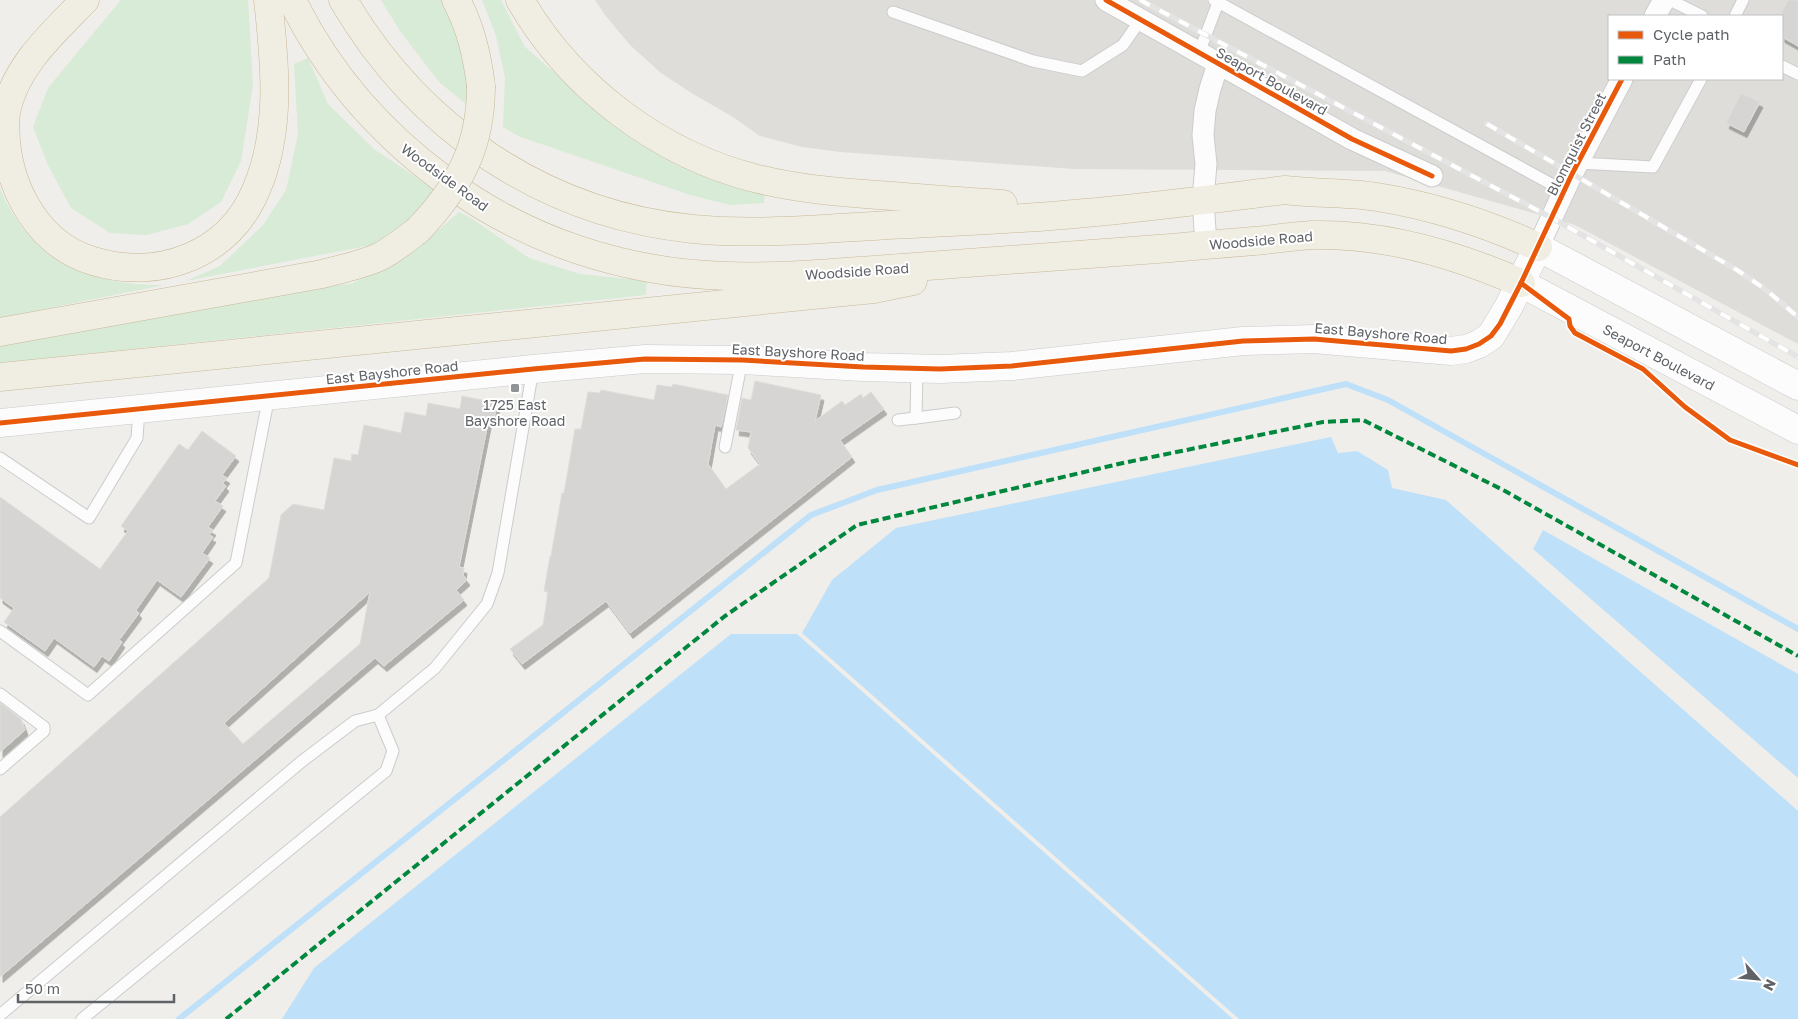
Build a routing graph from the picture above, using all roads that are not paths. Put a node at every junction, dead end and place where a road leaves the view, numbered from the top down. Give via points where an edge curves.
1 (85, 0) edge
2 (268, 0) edge
3 (292, 0) edge
4 (343, 0) edge
5 (456, 0) edge
6 (520, 0) edge
7 (1106, 0) edge
8 (1664, 0) edge
9 (1670, 0) edge
10 (1743, 0) edge
11 (1217, 1) edge
12 (893, 12) dead end
13 (1656, 15) edge
14 (1700, 15) edge
15 (1736, 15) edge
16 (1141, 19) junction
17 (1199, 53) junction
18 (1218, 64) junction
19 (1783, 66) edge
20 (1798, 74) edge
21 (1621, 80) edge
22 (1700, 80) edge
23 (1578, 163) junction
24 (1432, 176) dead end
25 (1564, 191) junction
26 (1203, 200) junction
27 (1139, 208) junction
28 (1206, 245) junction
29 (1538, 247) junction
30 (1012, 261) junction
31 (1521, 284) junction
32 (0, 332) edge
33 (742, 360) junction
34 (534, 368) junction
35 (917, 369) junction
36 (0, 377) edge
37 (1798, 386) edge
38 (269, 396) junction
39 (139, 409) junction
40 (956, 413) dead end
41 (916, 418) junction
42 (898, 420) dead end
43 (0, 423) edge
44 (1798, 430) edge
45 (725, 447) dead end
46 (0, 458) edge
47 (0, 631) edge
48 (0, 694) edge
49 (378, 715) junction
50 (0, 769) edge
51 (0, 1015) edge
52 (82, 1019) edge

1 - 2 highway via 44,42 15,85 6,112 4,159 22,204 54,240 92,261 134,268 178,262 217,242 245,212 257,190 272,124 274,58
3 - 30 highway, Woodside Road via 318,48 339,78 384,130 409,153 463,194 493,212 563,244 654,270 722,276 792,275
4 - 27 highway via 375,50 416,98 464,138 542,186 631,218 693,229 757,231 1034,217
5 - 32 highway, bridge via 473,38 478,61 481,86 478,129 471,152 448,195 418,230 399,245 378,257 322,274
6 - 27 highway via 559,56 612,106 668,144 726,170 759,180 823,191 1034,206
7 - 16 street, Seaport Boulevard
8 - 13 street
9 - 14 lane
10 - 15 lane
11 - 17 lane
11 - 25 lane
12 - 16 lane via 1033,61 1082,71 1123,46
16 - 17 street, Seaport Boulevard
17 - 18 street, Seaport Boulevard
18 - 24 street, Seaport Boulevard via 1352,139
18 - 26 street, Seaport Boulevard via 1205,111
19 - 20 lane
21 - 23 street, Blomquist Street
22 - 23 lane via 1653,167
23 - 25 street, Blomquist Street
25 - 29 street, Blomquist Street
26 - 27 highway
26 - 28 street, Seaport Boulevard
26 - 29 highway via 1285,190 1375,196 1454,214
28 - 30 highway, Woodside Road
28 - 31 highway, Woodside Road via 1312,235 1374,239 1468,261
29 - 31 street, East Bayshore Road
29 - 37 street
30 - 36 highway via 874,289
31 - 35 street, East Bayshore Road via 1491,336 1466,349 1451,351 1324,339 1279,339 1012,366
31 - 44 street, Seaport Boulevard
33 - 34 street, East Bayshore Road via 644,360
33 - 35 street, East Bayshore Road
33 - 45 lane
34 - 38 street, East Bayshore Road
34 - 49 lane via 498,573 487,604 435,668
35 - 41 lane
38 - 39 street, East Bayshore Road
38 - 47 lane via 236,563 88,695
39 - 43 street, East Bayshore Road
39 - 46 lane via 137,438 89,518
40 - 41 lane
41 - 42 lane
48 - 50 lane via 44,727
49 - 51 lane via 355,721 301,762
49 - 52 lane via 393,751 386,771

